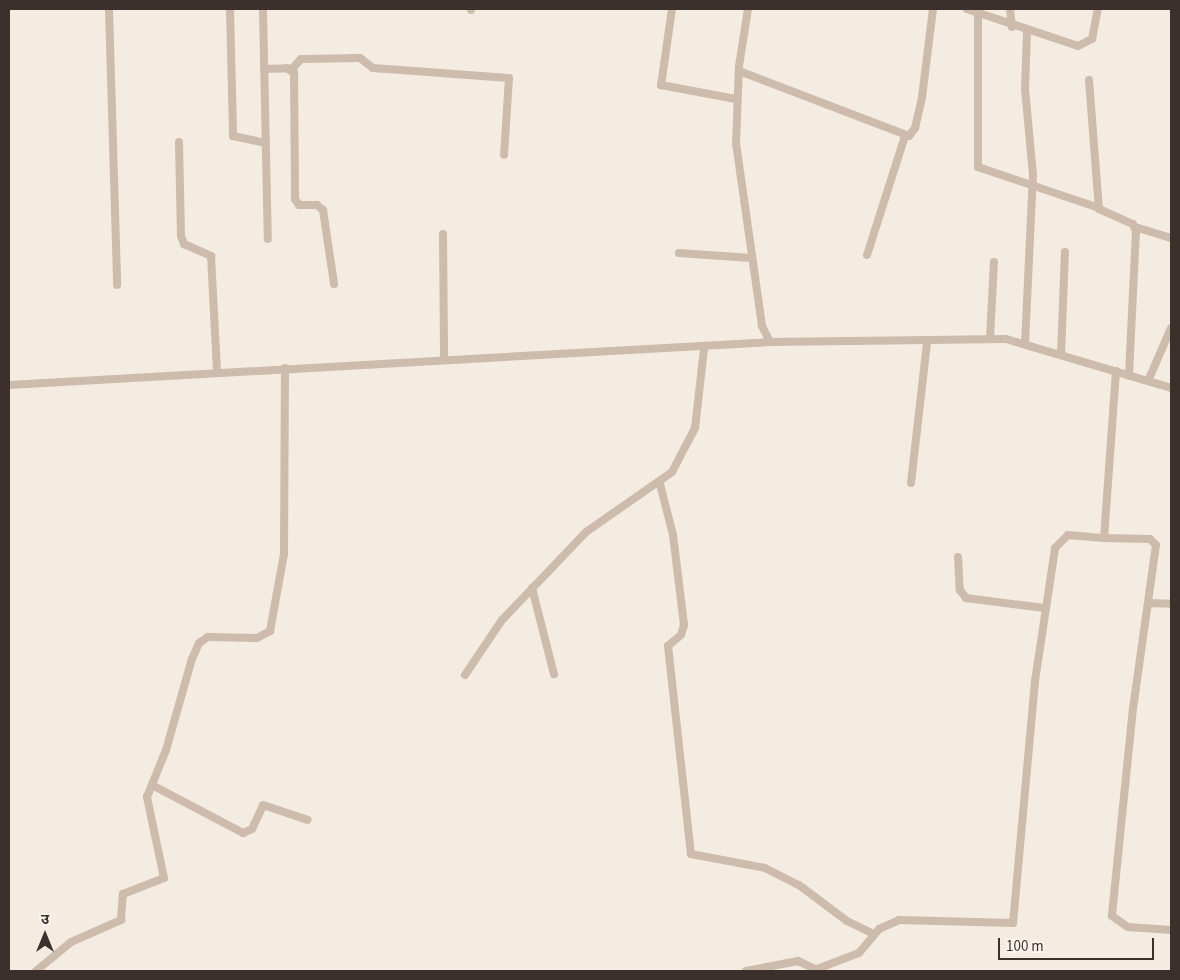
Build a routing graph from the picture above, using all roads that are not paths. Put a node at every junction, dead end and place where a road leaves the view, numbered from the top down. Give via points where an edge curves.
1 (109, 9) edge
2 (230, 9) edge
3 (263, 9) edge
4 (672, 9) edge
5 (748, 9) edge
6 (933, 9) edge
7 (967, 9) edge
8 (1010, 9) edge
9 (1098, 9) edge
10 (978, 13) junction
11 (1012, 27) junction
12 (1027, 32) junction
13 (264, 69) junction
14 (292, 69) junction
15 (739, 71) junction
16 (1089, 80) dead end
17 (736, 99) junction
18 (905, 136) junction
19 (179, 142) dead end
20 (265, 143) junction
21 (504, 156) dead end
22 (1032, 188) junction
23 (1098, 208) junction
24 (1136, 227) junction
25 (443, 234) dead end
26 (1171, 238) edge
27 (268, 239) dead end
28 (1065, 252) dead end
29 (679, 253) dead end
30 (867, 255) dead end
31 (751, 258) junction
32 (994, 262) dead end
33 (334, 284) dead end
34 (117, 285) dead end
35 (1171, 328) edge
36 (990, 338) junction
37 (770, 342) junction
38 (927, 342) junction
39 (1025, 344) junction
40 (704, 349) junction
41 (1062, 355) junction
42 (444, 360) junction
43 (285, 368) junction
44 (1116, 371) junction
45 (217, 372) junction
46 (1129, 376) junction
47 (1148, 381) junction
48 (9, 385) edge
49 (1171, 388) edge
50 (911, 483) dead end
51 (660, 484) junction
52 (1104, 538) junction
53 (958, 557) dead end
54 (532, 588) junction
55 (1148, 603) junction
56 (1171, 604) edge
57 (1044, 608) junction
58 (554, 674) dead end
59 (465, 675) dead end
60 (152, 785) junction
61 (308, 820) dead end
62 (1171, 930) edge
63 (873, 935) junction
64 (812, 970) edge
65 (36, 971) edge
66 (746, 971) edge

1 - 34 street
2 - 20 street via 234,136
3 - 13 street
4 - 17 street via 661,85
5 - 15 street
6 - 18 street via 915,128
7 - 10 street
8 - 11 street
9 - 12 street via 1092,39 1082,45
10 - 11 street
10 - 22 street via 978,167
11 - 12 street
12 - 22 street via 1025,89
13 - 14 street
13 - 20 street
14 - 21 street via 301,59 355,58 373,68 509,78
14 - 33 street via 295,199 299,205 317,205 323,210
15 - 17 street
15 - 18 street
16 - 23 street
17 - 31 street via 736,144
18 - 30 street
19 - 45 street via 181,236 184,244 210,256
20 - 27 street
22 - 23 street
22 - 39 street
23 - 24 street
24 - 26 street
24 - 46 street
25 - 42 street
28 - 41 street
29 - 31 street
31 - 37 street via 762,326
32 - 36 street
35 - 47 street
36 - 38 street
36 - 39 street
37 - 38 street
37 - 40 street
38 - 50 street
39 - 41 street
40 - 42 street
40 - 51 street via 690,443
41 - 44 street
42 - 43 street
43 - 45 street
43 - 60 street via 284,554 270,631 257,638 224,634 199,643
44 - 46 street
44 - 52 street
45 - 48 street
46 - 47 street
47 - 49 street
51 - 54 street via 586,532
51 - 63 street via 673,535 684,625 681,635 668,646 691,854 765,868
52 - 55 street via 1156,542
52 - 57 street via 1068,535 1058,541
53 - 57 street via 963,596
54 - 58 street
54 - 59 street via 496,628
55 - 56 street
55 - 62 street via 1112,916 1128,927
57 - 63 street via 1013,923 899,920
60 - 61 street via 244,833 252,829 264,804
60 - 65 street via 147,800 164,878 123,894 121,920 72,942
63 - 64 street via 868,944 853,956
64 - 66 street via 798,961

